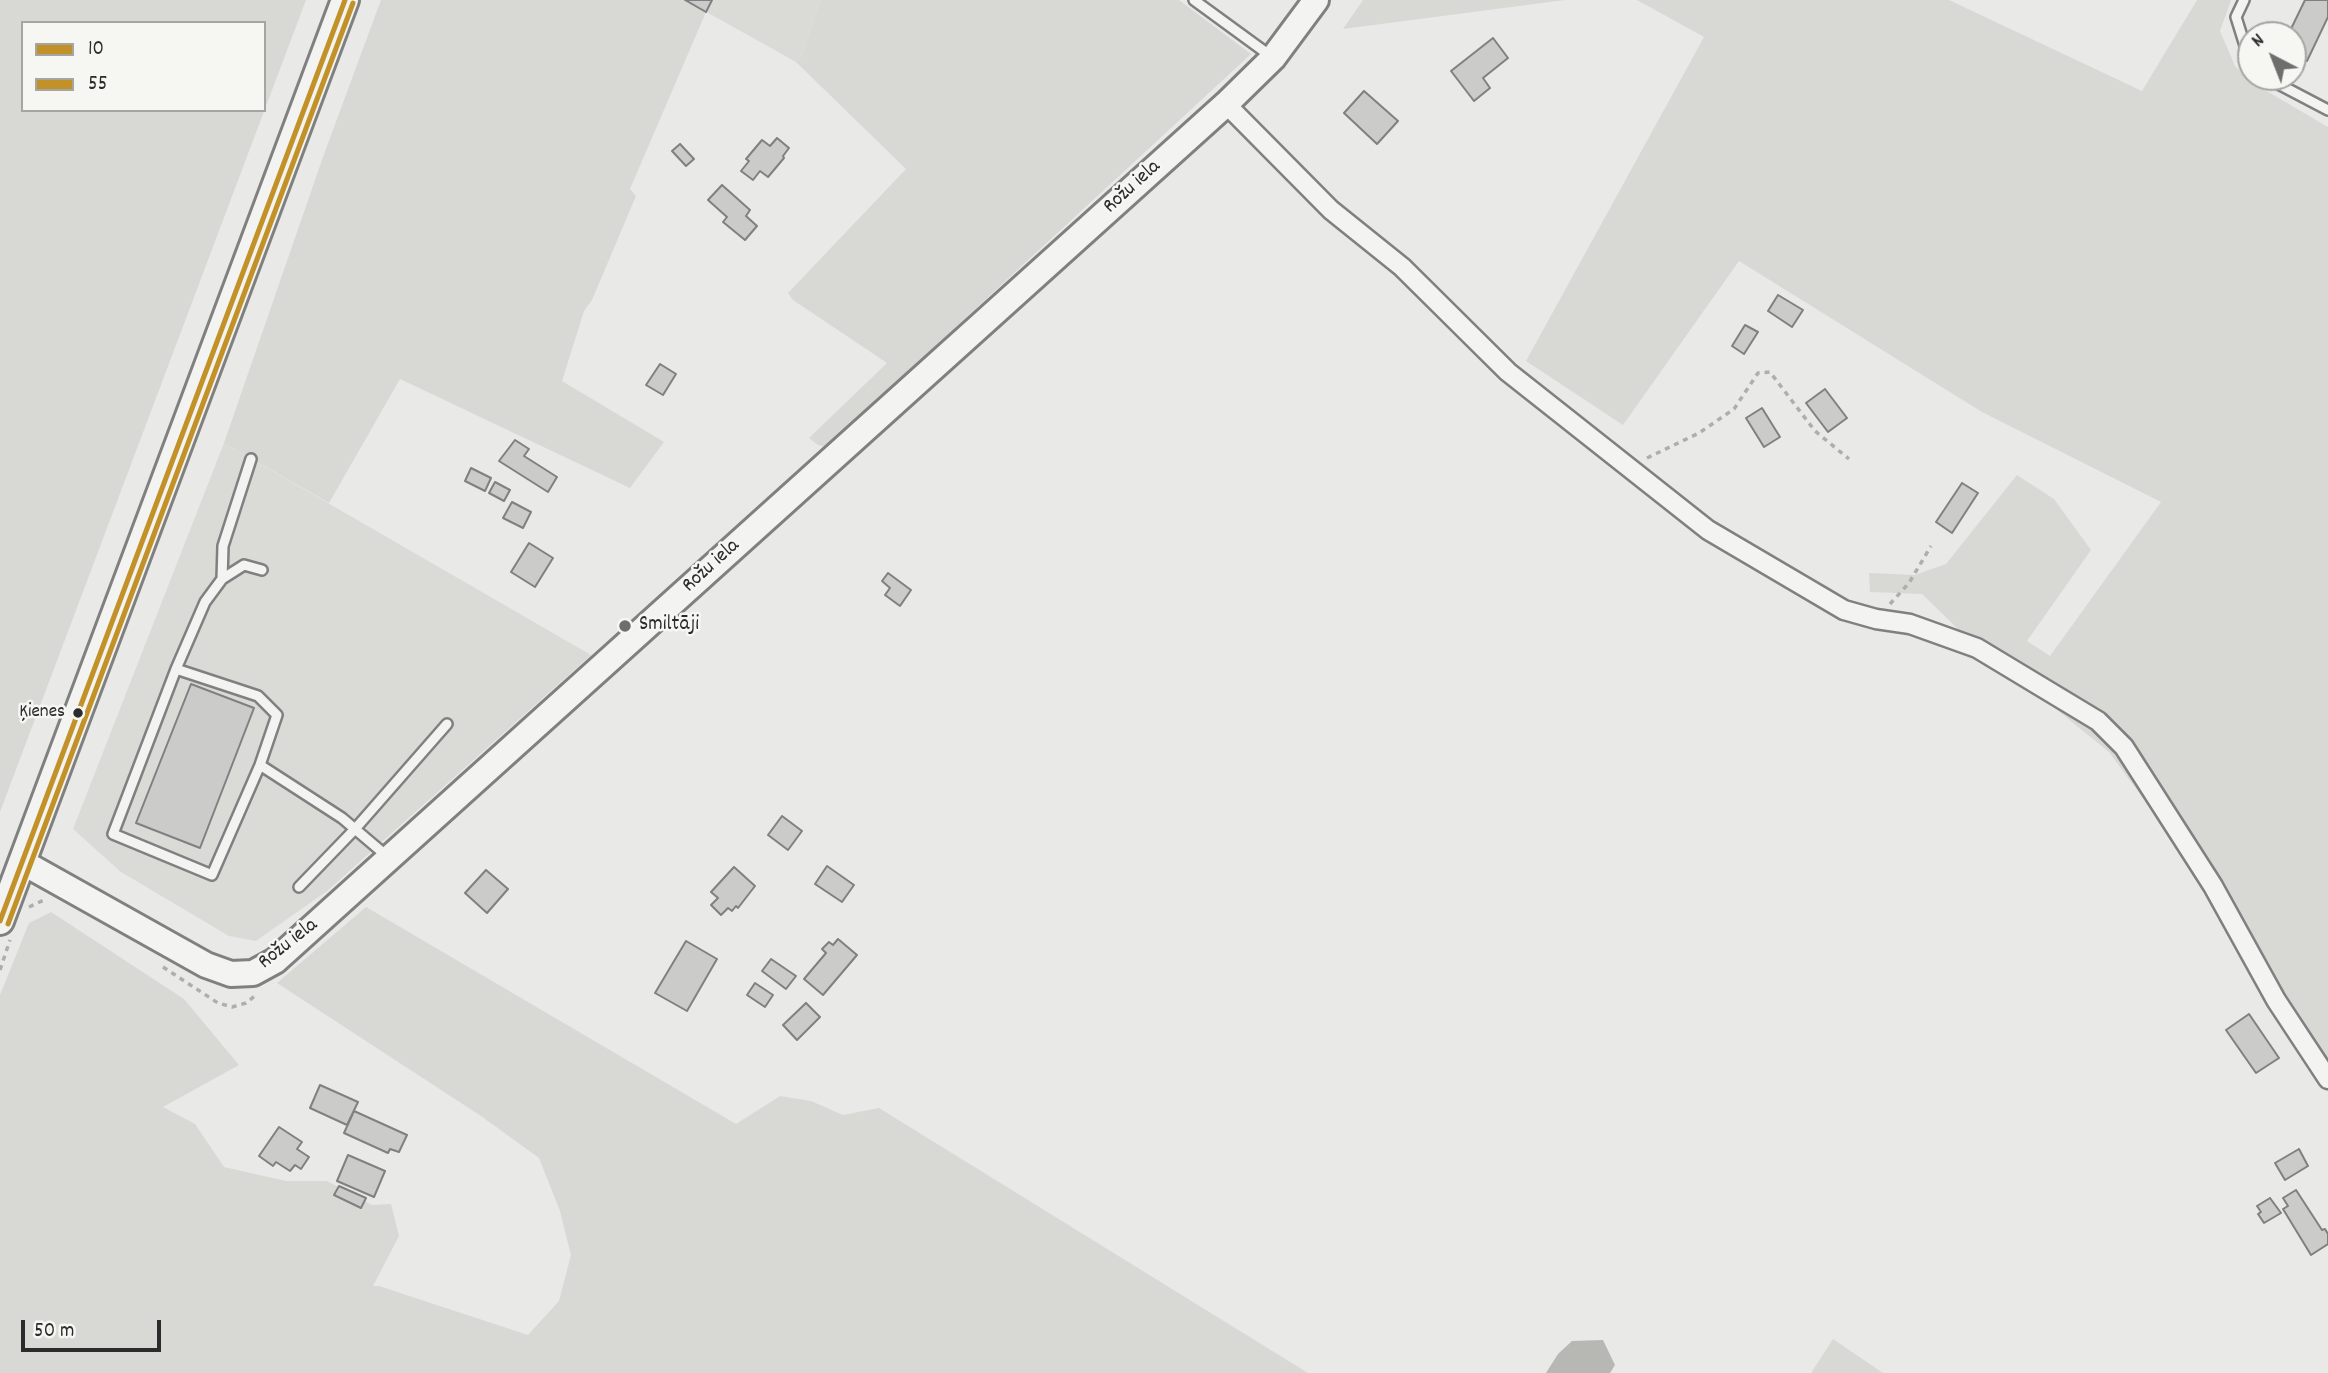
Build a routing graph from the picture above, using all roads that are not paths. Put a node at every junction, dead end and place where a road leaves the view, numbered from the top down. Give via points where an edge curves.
1 (345, 0) edge
2 (1194, 0) edge
3 (1316, 0) edge
4 (2244, 0) edge
5 (2237, 21) edge
6 (1273, 58) junction
7 (2292, 91) edge
8 (1226, 104) junction
9 (2328, 110) edge
10 (251, 460) dead end
11 (262, 570) dead end
12 (222, 579) junction
13 (176, 669) junction
14 (447, 724) dead end
15 (260, 765) junction
16 (355, 829) junction
17 (389, 859) junction
18 (22, 862) junction
19 (299, 887) dead end
20 (0, 921) edge
21 (2328, 1079) edge

1 - 18 main road
2 - 6 lane
3 - 6 street, Rožu iela
4 - 5 lane
6 - 8 street, Rožu iela
7 - 9 lane
8 - 17 street, Rožu iela
8 - 21 street via 1331,210 1402,267 1508,372 1708,530 1844,610 1910,624 1977,648 2098,721 2124,747
10 - 12 lane via 223,546
11 - 12 lane via 243,565
12 - 13 lane via 205,602
13 - 15 lane via 258,696 277,715
13 - 15 lane via 113,834 212,875
14 - 16 lane
15 - 16 lane
16 - 17 lane
16 - 19 lane
17 - 18 street, Rožu iela via 275,961 253,973 232,974 206,965
18 - 20 main road

